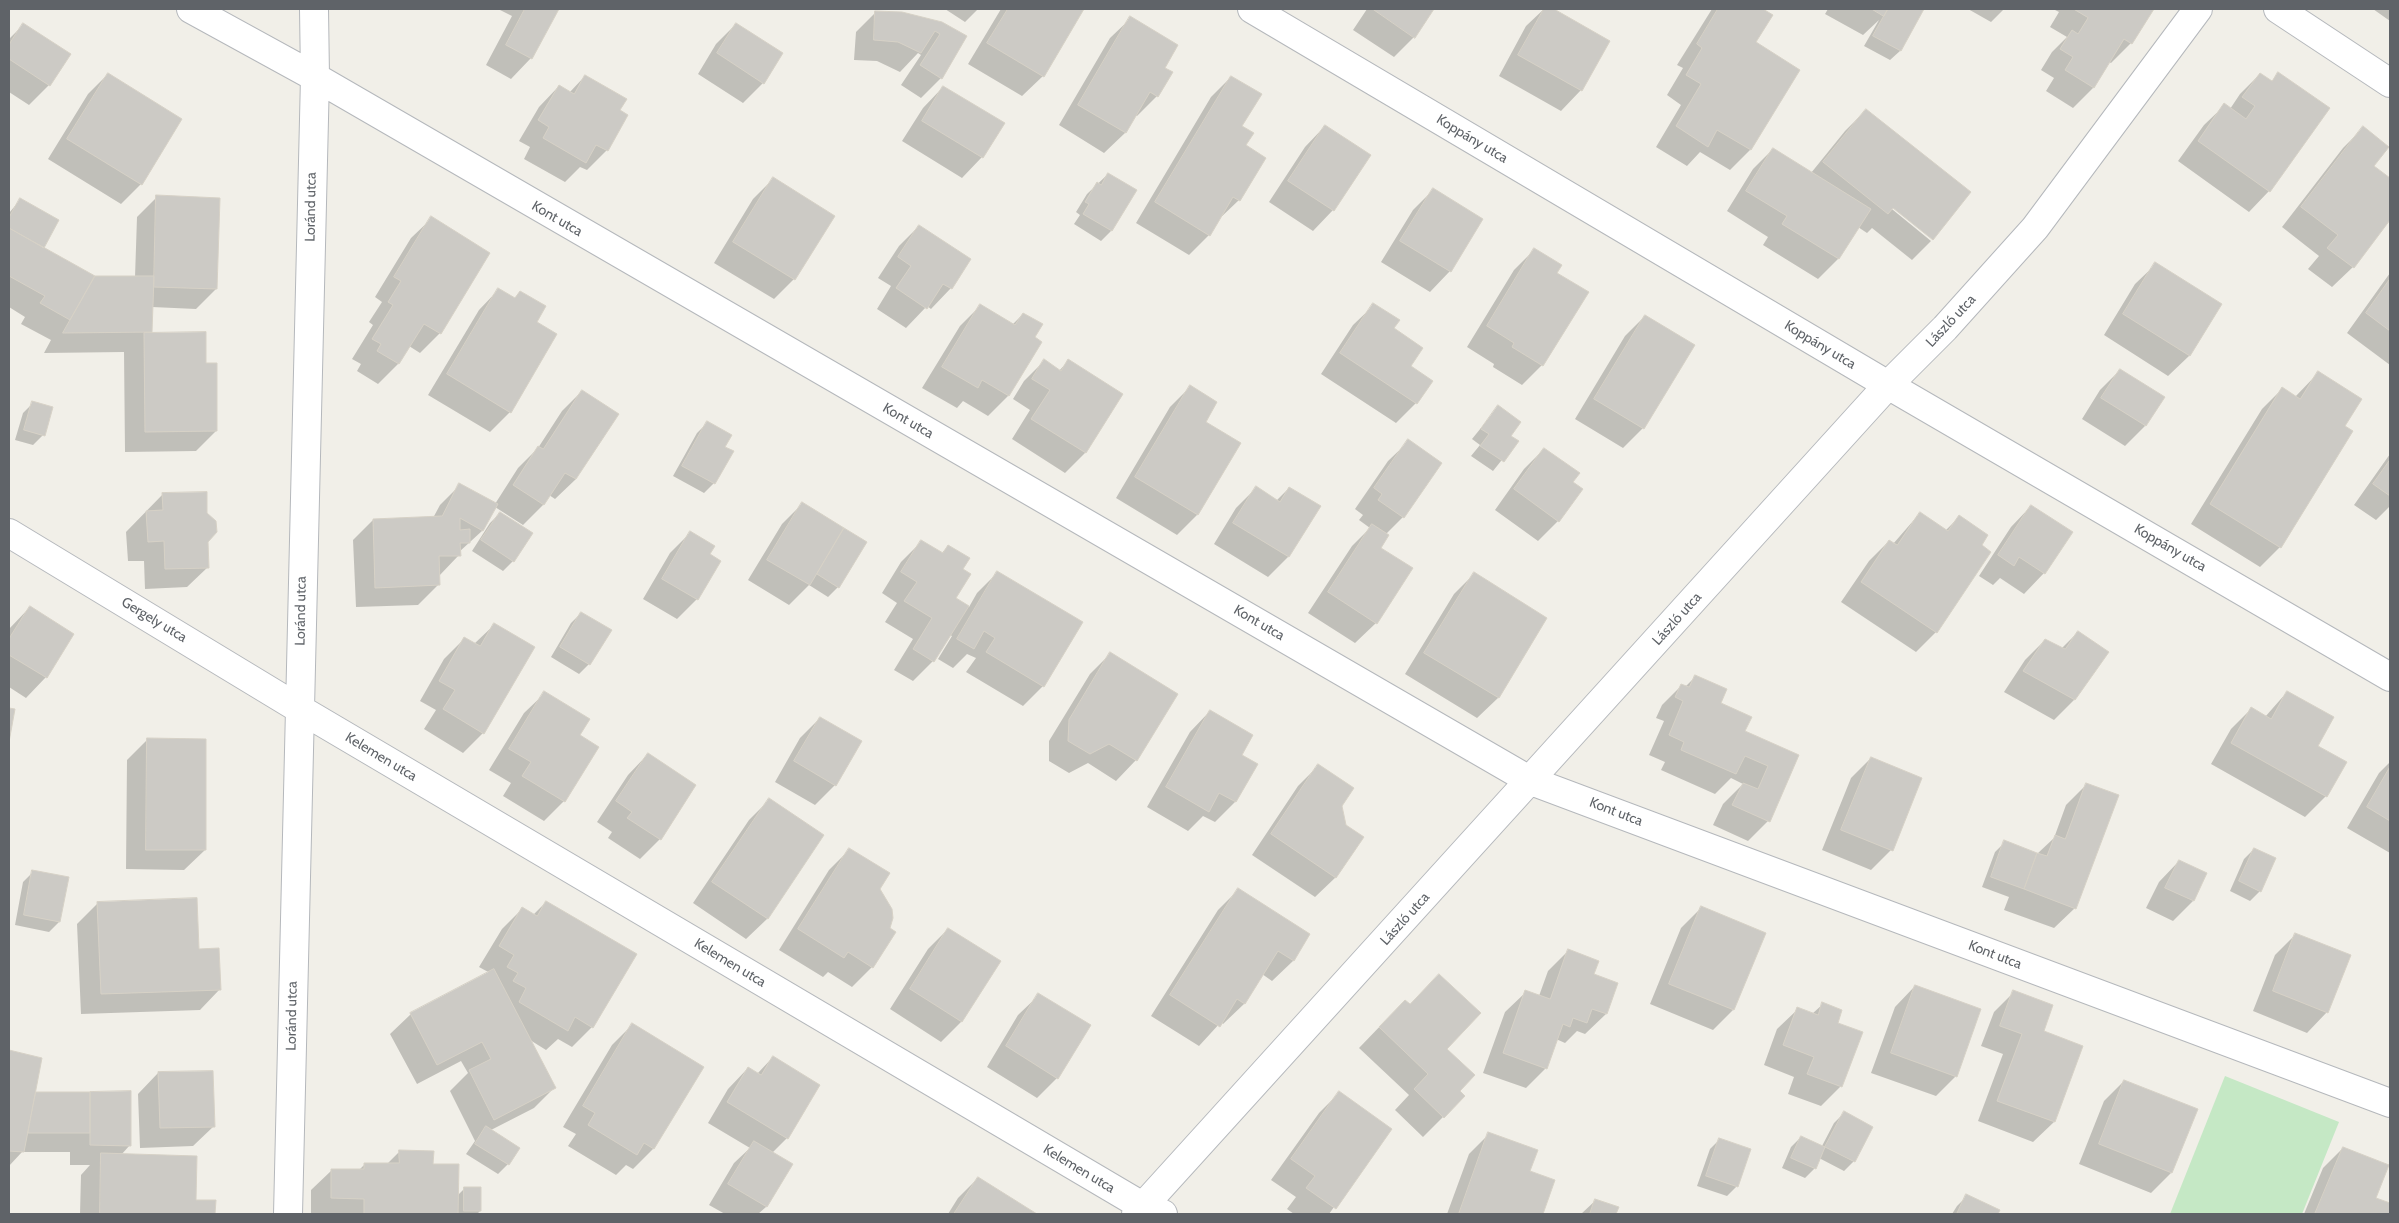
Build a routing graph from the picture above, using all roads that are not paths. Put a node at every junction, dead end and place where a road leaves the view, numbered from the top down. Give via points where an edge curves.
1 (191, 9) edge
2 (314, 9) edge
3 (1252, 9) edge
4 (2198, 9) edge
5 (2278, 9) edge
6 (314, 77) junction
7 (2390, 83) edge
8 (1888, 385) junction
9 (9, 533) edge
10 (2390, 677) edge
11 (298, 708) junction
12 (1531, 781) junction
13 (2390, 1103) edge
14 (1148, 1212) edge
15 (288, 1214) edge

1 - 6 street, Kont utca
2 - 6 street, Loránd utca
3 - 8 street, Koppány utca
4 - 8 street, László utca via 2035,228 1945,328
5 - 7 street
6 - 11 street, Loránd utca
6 - 12 street, Kont utca
8 - 10 street, Koppány utca
8 - 12 street, László utca
9 - 11 street, Gergely utca
11 - 14 street, Kelemen utca
11 - 15 street, Loránd utca
12 - 13 street, Kont utca
12 - 14 street, László utca

